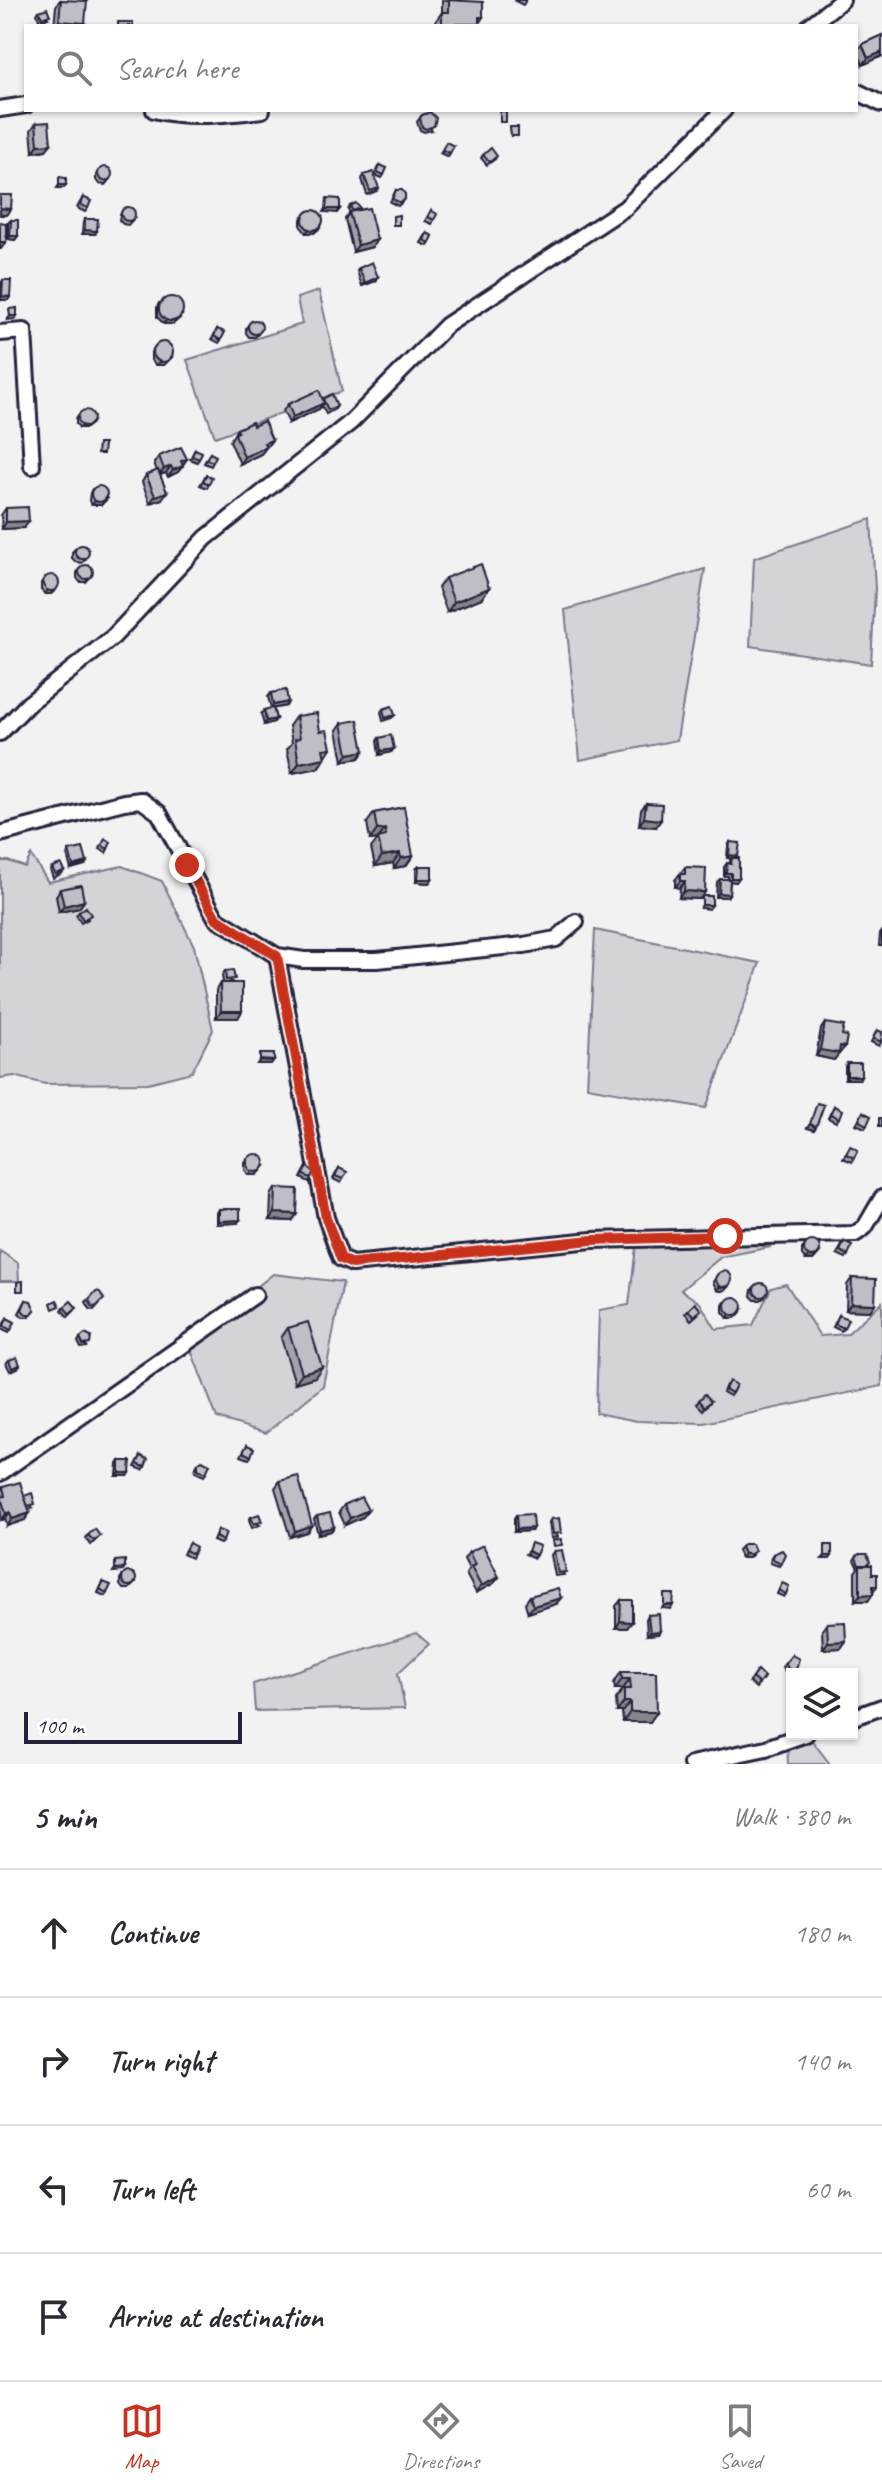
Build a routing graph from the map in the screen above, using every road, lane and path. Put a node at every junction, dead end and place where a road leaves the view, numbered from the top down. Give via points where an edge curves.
1 (842, 0) edge
2 (812, 24) edge
3 (858, 92) edge
4 (882, 104) edge
5 (24, 105) edge
6 (0, 109) edge
7 (161, 112) edge
8 (241, 112) edge
9 (722, 112) edge
10 (0, 333) edge
11 (32, 466) dead end
12 (0, 733) edge
13 (0, 834) edge
14 (576, 922) dead end
15 (277, 956) junction
16 (882, 1198) edge
17 (255, 1295) dead end
18 (0, 1473) edge
19 (882, 1707) edge
20 (858, 1716) edge
21 (789, 1740) edge
22 (691, 1764) edge

1 - 2 street
3 - 4 street
5 - 6 street
7 - 8 street
9 - 12 street via 625,208 447,325 351,422 206,538 113,637
10 - 11 street via 24,331
13 - 15 street via 141,800 159,813 216,918
14 - 15 street via 556,939 524,945 377,960
15 - 16 street via 326,1218 341,1259 352,1264 592,1240 855,1234
17 - 18 street
19 - 20 street
21 - 22 street

